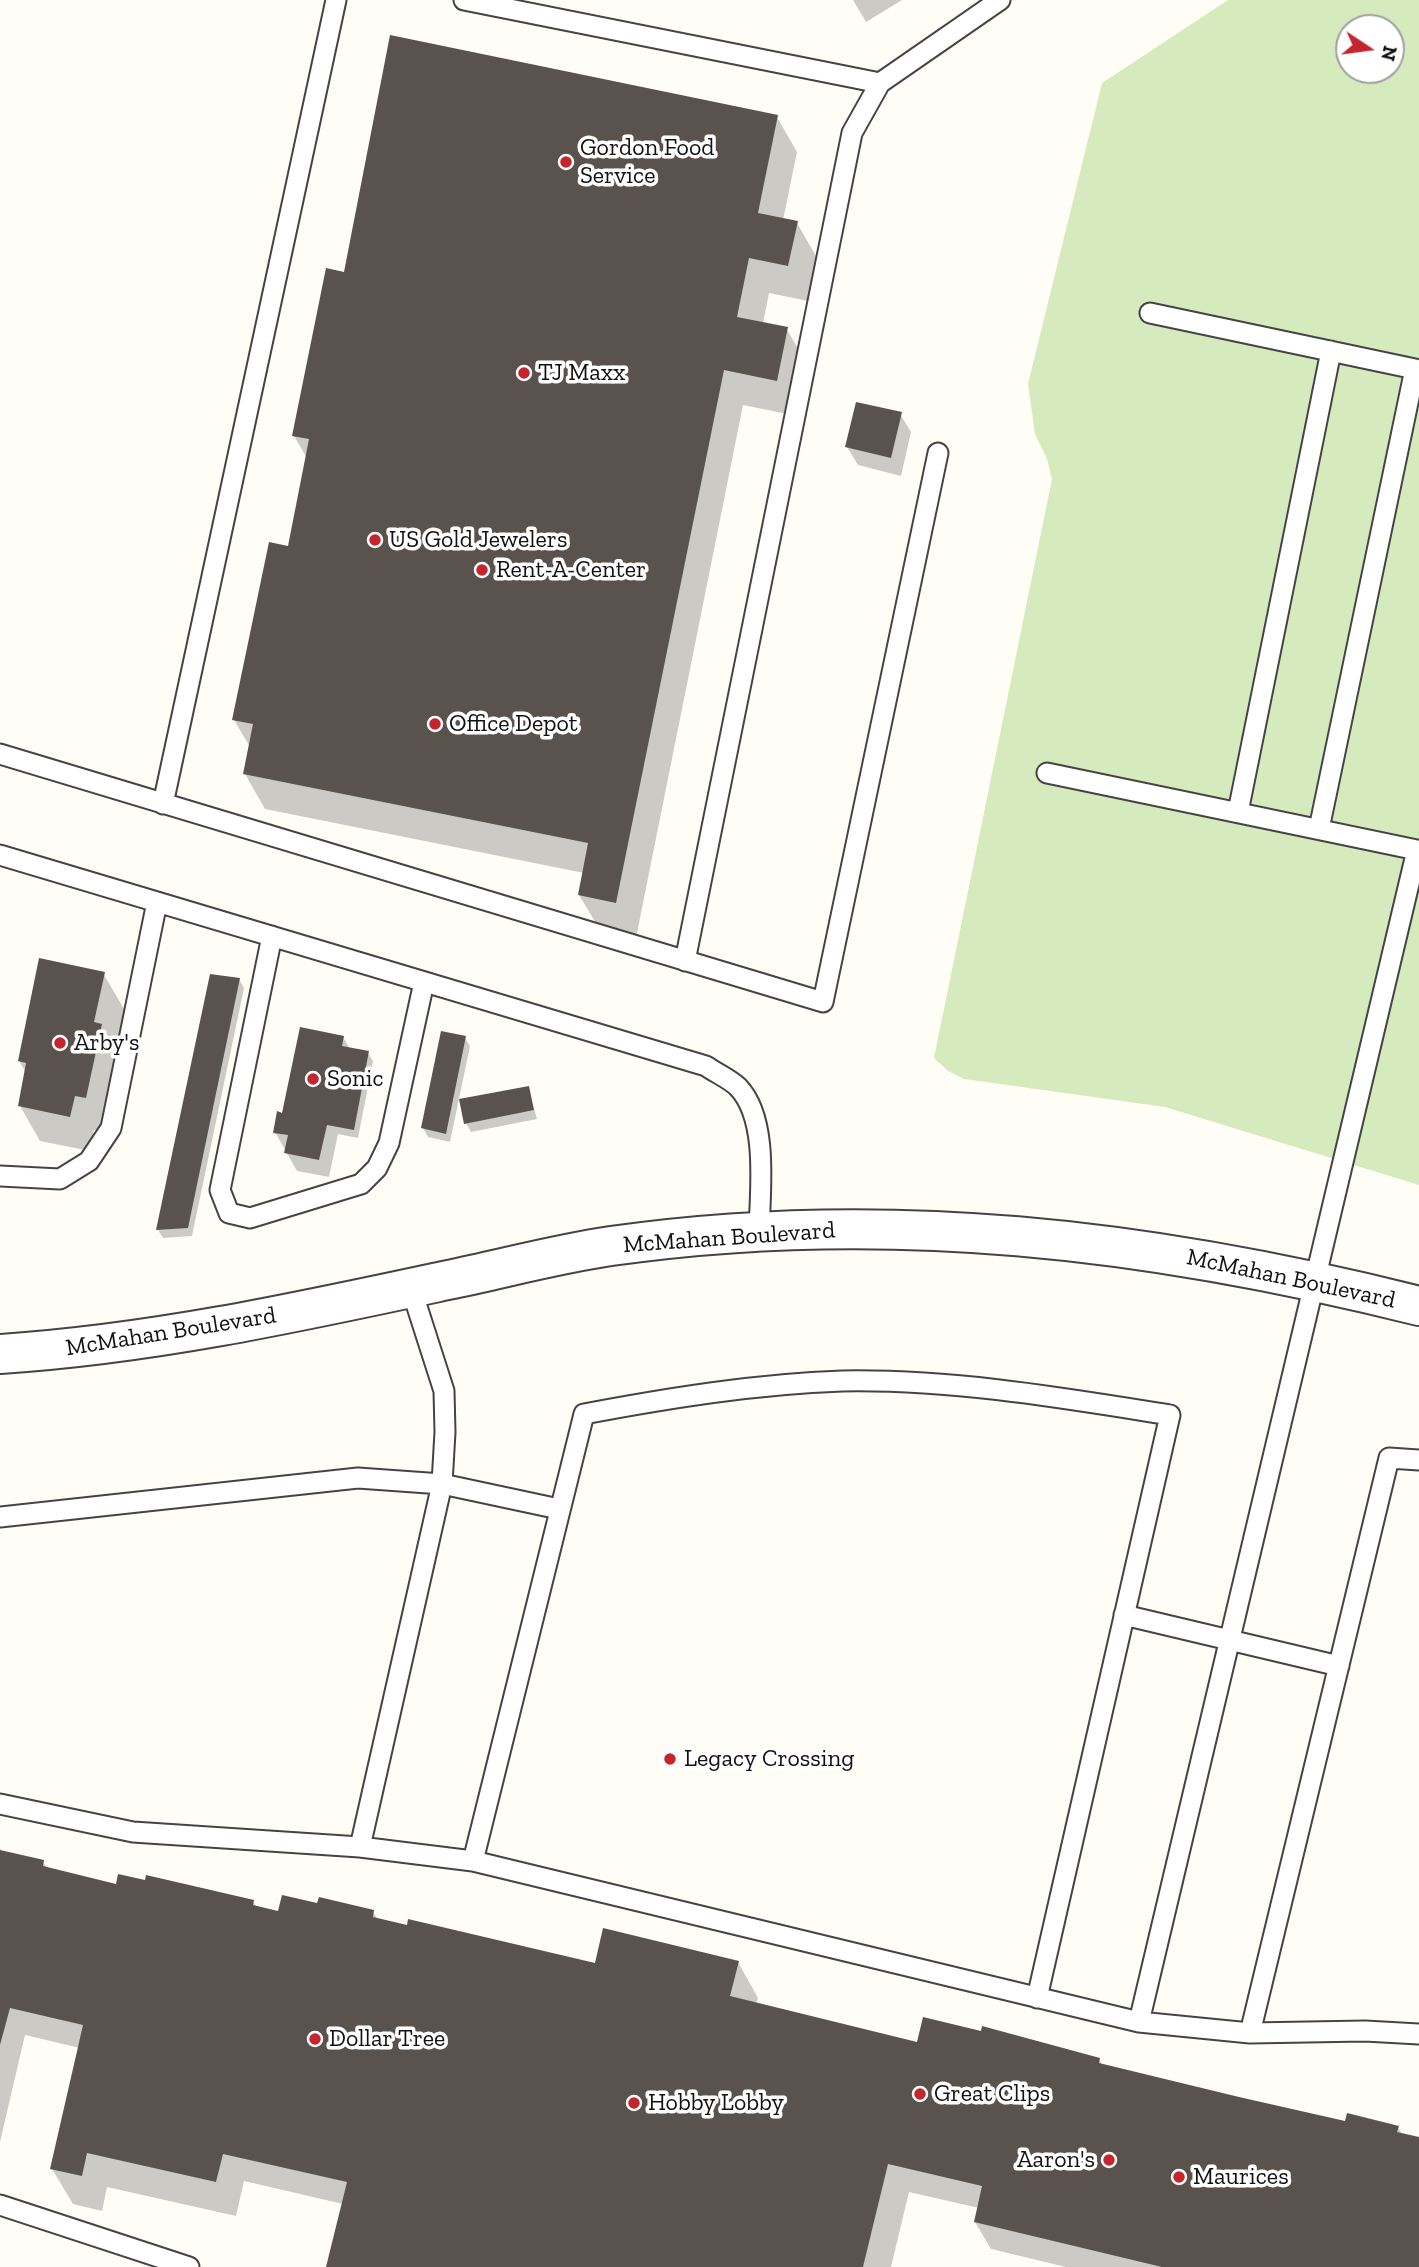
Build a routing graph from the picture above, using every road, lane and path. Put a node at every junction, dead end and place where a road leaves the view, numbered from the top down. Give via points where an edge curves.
1 (336, 0) edge
2 (464, 0) edge
3 (1000, 0) edge
4 (880, 83) junction
5 (1150, 313) dead end
6 (1331, 351) junction
7 (939, 453) dead end
8 (0, 754) edge
9 (1047, 773) dead end
10 (163, 804) junction
11 (1238, 812) junction
12 (1319, 829) junction
13 (1, 859) edge
14 (157, 902) junction
15 (272, 936) junction
16 (685, 961) junction
17 (424, 982) junction
18 (0, 1176) edge
19 (759, 1232) junction
20 (1315, 1280) junction
21 (411, 1288) junction
22 (1419, 1306) edge
23 (0, 1354) edge
24 (1419, 1460) edge
25 (442, 1484) junction
26 (559, 1509) junction
27 (0, 1517) edge
28 (1124, 1615) junction
29 (1230, 1640) junction
30 (1339, 1666) junction
31 (0, 1804) edge
32 (360, 1847) junction
33 (473, 1861) junction
34 (1037, 1998) junction
35 (1139, 2022) junction
36 (1251, 2033) junction
37 (1419, 2034) edge
38 (0, 2205) edge
39 (189, 2267) edge

1 - 10 lane
2 - 4 lane
3 - 4 lane
4 - 16 lane via 852,133
5 - 6 lane
6 - 11 lane
6 - 12 lane via 1415,369
7 - 16 lane via 823,1002
8 - 10 lane
9 - 11 lane
10 - 16 lane
11 - 12 lane
12 - 20 lane via 1418,850
13 - 14 lane
14 - 15 lane
14 - 18 lane via 111,1128 89,1161 60,1179
15 - 17 lane
15 - 17 lane via 220,1190 229,1213 250,1218 336,1192 361,1184 377,1168 389,1143
17 - 19 lane via 706,1066 739,1088 757,1122
19 - 20 street, McMahan Boulevard via 985,1232 1107,1244
19 - 21 street, McMahan Boulevard via 607,1247
20 - 22 street, McMahan Boulevard
20 - 29 lane
21 - 23 street, McMahan Boulevard via 171,1337
21 - 25 lane via 444,1391
24 - 30 lane via 1389,1458
25 - 26 lane
25 - 27 lane via 358,1478
25 - 32 lane
26 - 28 lane via 584,1414 681,1396 856,1382 951,1386 1170,1415
26 - 33 lane
28 - 29 lane
28 - 34 lane
29 - 30 lane
29 - 35 lane
30 - 36 lane
31 - 32 lane via 133,1832
32 - 33 lane
33 - 34 lane
34 - 35 lane
35 - 36 lane
36 - 37 lane
38 - 39 lane

